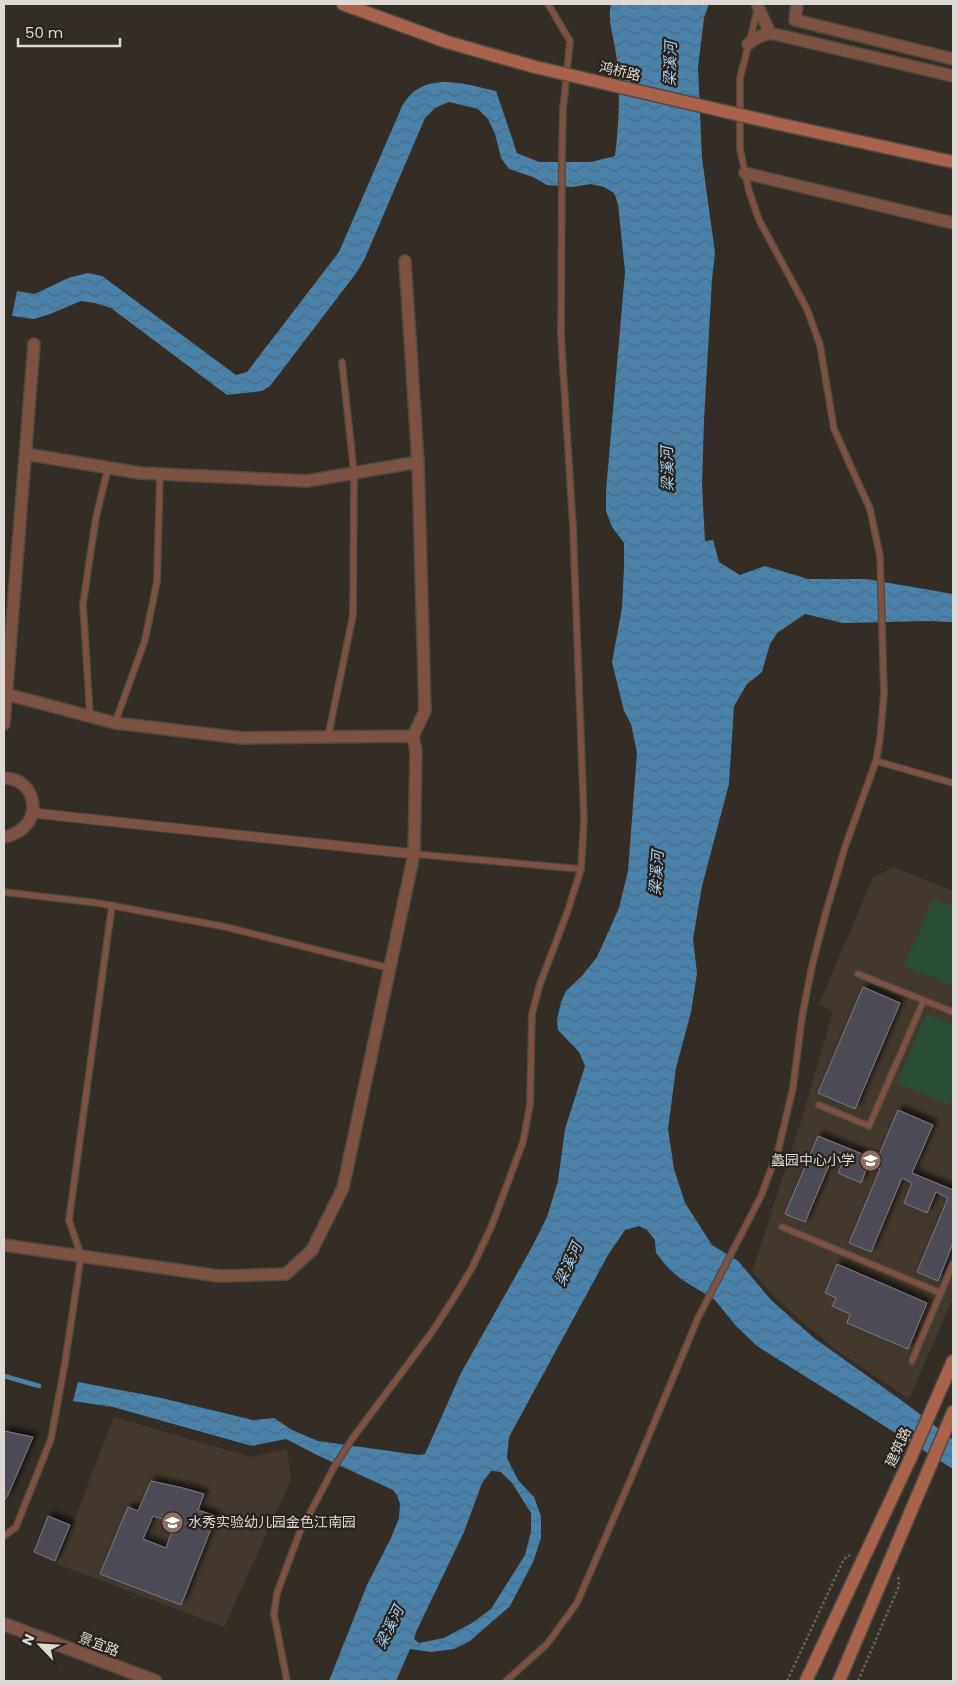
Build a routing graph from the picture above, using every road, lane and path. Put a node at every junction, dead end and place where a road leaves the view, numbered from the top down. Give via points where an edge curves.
1 (343, 4) edge
2 (548, 4) edge
3 (797, 4) edge
4 (759, 5) edge
5 (770, 33) junction
6 (748, 44) junction
7 (953, 59) edge
8 (953, 76) edge
9 (953, 162) edge
10 (745, 173) junction
11 (953, 222) edge
12 (405, 261) dead end
13 (34, 344) dead end
14 (342, 362) dead end
15 (26, 454) junction
16 (418, 462) junction
17 (108, 468) junction
18 (354, 473) junction
19 (160, 474) junction
20 (6, 694) junction
21 (90, 716) junction
22 (115, 723) junction
23 (4, 724) edge
24 (413, 736) junction
25 (328, 737) junction
26 (876, 761) junction
27 (4, 778) edge
28 (953, 783) edge
29 (33, 813) junction
30 (4, 837) edge
31 (414, 854) junction
32 (581, 869) junction
33 (4, 892) edge
34 (112, 905) junction
35 (389, 968) junction
36 (858, 974) dead end
37 (924, 1000) junction
38 (953, 1012) edge
39 (819, 1105) dead end
40 (782, 1227) dead end
41 (4, 1245) edge
42 (81, 1256) junction
43 (953, 1264) edge
44 (941, 1293) junction
45 (912, 1360) dead end
46 (953, 1360) edge
47 (952, 1415) edge
48 (4, 1536) edge
49 (870, 1546) junction
50 (898, 1570) dead end
51 (4, 1624) edge
52 (155, 1681) edge
53 (287, 1681) edge
54 (506, 1681) edge
55 (787, 1681) edge
56 (806, 1681) edge
57 (839, 1681) edge
58 (858, 1681) edge

1 - 9 main road, 鸿桥路, bridge via 446,42 536,67
2 - 32 lane via 570,41 563,110 561,336 573,527 584,819
3 - 7 street via 795,20
4 - 5 street
4 - 6 lane
5 - 6 street
5 - 8 street
6 - 10 lane via 740,78 740,149
10 - 11 street
10 - 26 lane via 759,220 807,309 820,345 834,429 870,510 880,556 884,694
12 - 16 street
13 - 15 street
14 - 18 lane
15 - 17 street
15 - 20 street
16 - 18 street
16 - 24 street via 425,711
17 - 19 street
17 - 21 lane via 96,518 83,604
18 - 19 street via 307,481
18 - 25 lane via 353,615
19 - 22 lane via 157,581 145,640
20 - 21 street
20 - 23 street
21 - 22 street
22 - 25 street via 242,738
24 - 25 street
24 - 31 street via 416,752
26 - 28 lane
26 - 54 lane via 845,848 814,957 793,1088 778,1151 761,1196 698,1318 576,1603 547,1644
27 - 29 street via 24,786 33,802
29 - 30 street via 23,830
29 - 31 street
31 - 32 lane
31 - 35 street
32 - 53 lane via 532,1014 530,1105 524,1142 492,1225 472,1268 432,1332 333,1469 299,1534 277,1593 274,1614
33 - 34 lane
34 - 35 lane via 226,927
34 - 42 lane via 69,1220
35 - 42 street via 343,1188 312,1250 286,1274 219,1276
36 - 37 lane
37 - 38 lane
37 - 39 lane via 869,1126
40 - 44 lane
41 - 42 street
42 - 48 lane via 51,1439 16,1527
43 - 44 lane
44 - 45 lane
46 - 49 main road, 建筑路
47 - 57 main road
49 - 55 path via 844,1559
49 - 56 main road, 建筑路
50 - 58 path via 900,1586
51 - 52 street, 景宜路

